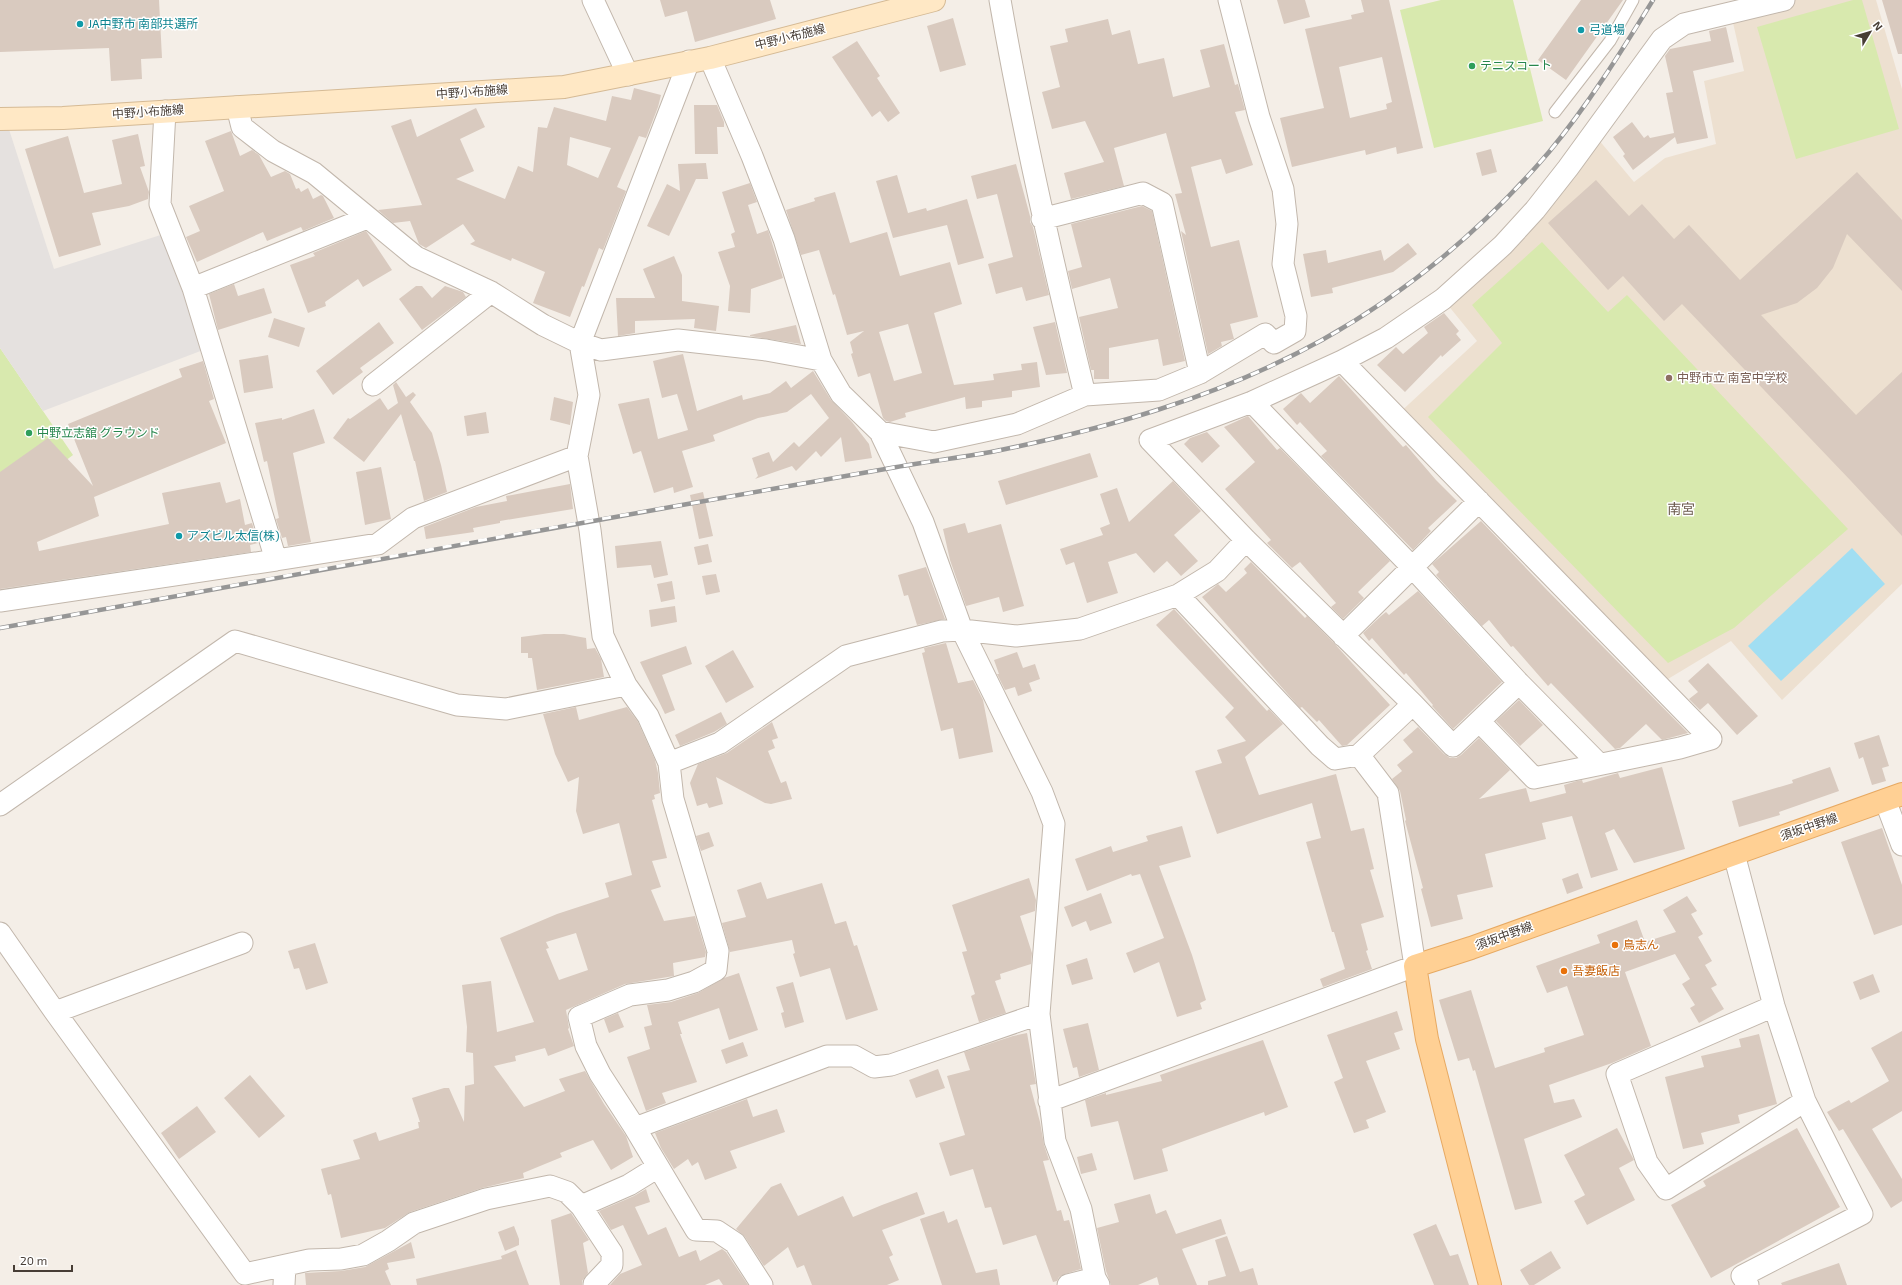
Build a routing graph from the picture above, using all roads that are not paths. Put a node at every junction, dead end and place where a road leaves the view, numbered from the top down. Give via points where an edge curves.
1 (593, 0) edge
2 (934, 0) edge
3 (1000, 0) edge
4 (1229, 0) edge
5 (1633, 0) edge
6 (1784, 0) edge
7 (710, 58) junction
8 (689, 61) junction
9 (628, 75) junction
10 (236, 107) junction
11 (165, 111) junction
12 (1555, 112) dead end
13 (0, 119) edge
14 (368, 218) junction
15 (1042, 219) junction
16 (194, 288) junction
17 (491, 292) junction
18 (580, 343) junction
19 (821, 360) junction
20 (1342, 361) junction
21 (1200, 373) junction
22 (373, 385) dead end
23 (1085, 395) junction
24 (1252, 402) junction
25 (880, 432) junction
26 (577, 456) junction
27 (1479, 501) junction
28 (1246, 540) junction
29 (276, 560) junction
30 (1412, 567) junction
31 (1178, 595) junction
32 (0, 601) edge
33 (962, 630) junction
34 (1342, 636) junction
35 (1519, 683) junction
36 (626, 685) junction
37 (1413, 704) junction
38 (1480, 722) junction
39 (1359, 755) junction
40 (669, 763) junction
41 (1599, 764) junction
42 (1894, 797) edge
43 (0, 805) edge
44 (1902, 845) edge
45 (1734, 854) junction
46 (0, 933) edge
47 (242, 943) dead end
48 (1415, 966) junction
49 (1774, 1006) junction
50 (55, 1012) junction
51 (1039, 1014) junction
52 (1049, 1101) junction
53 (1805, 1101) junction
54 (635, 1128) junction
55 (658, 1167) junction
56 (581, 1206) junction
57 (285, 1275) edge
58 (1097, 1281) edge
59 (594, 1285) edge
60 (762, 1285) edge
61 (1068, 1285) edge
62 (1490, 1285) edge
63 (1748, 1285) edge

1 - 9 street
2 - 7 main road, 中野小布施線
3 - 15 street via 1015,89
4 - 21 street via 1259,117 1283,189 1287,224 1283,264 1296,316 1295,331 1274,344 1265,334
5 - 12 lane via 1610,41
6 - 20 street via 1684,24 1662,38 1568,168 1503,245 1442,299 1386,338
7 - 8 main road, 中野小布施線
7 - 19 street via 784,239
8 - 9 main road, 中野小布施線
8 - 18 street
9 - 10 main road, 中野小布施線 via 564,87
10 - 11 main road, 中野小布施線
10 - 14 street via 242,127 273,151 314,173
11 - 13 main road, 中野小布施線 via 64,118
11 - 16 street via 160,204
14 - 16 street
14 - 17 street via 416,257
15 - 21 street via 1143,193 1162,203
15 - 23 street
16 - 29 street
17 - 18 street
17 - 22 street
18 - 19 street via 601,350 678,340 766,350
18 - 26 street via 589,395
19 - 25 street via 841,394
20 - 24 street
20 - 27 street
21 - 23 street via 1159,390
23 - 25 street via 1017,424 934,442
24 - 28 street via 1150,440
24 - 30 street
25 - 33 street via 923,522
26 - 29 street via 412,518 378,544
26 - 36 street via 590,530 603,636
27 - 30 street
27 - 41 street via 1711,739 1680,748
28 - 31 street via 1217,571
28 - 34 street
29 - 32 street
30 - 34 street
30 - 35 street
31 - 33 street via 1080,629 1016,636
31 - 39 street via 1320,746 1335,759
33 - 40 street via 942,631 846,656 720,743
33 - 51 street via 1042,792 1054,824
34 - 37 street
35 - 38 street
35 - 41 street
36 - 40 street via 648,716
36 - 43 street via 506,709 457,705 235,642
37 - 38 street via 1453,746
37 - 39 street
38 - 41 street via 1534,778
39 - 48 street via 1388,793
40 - 54 street via 673,799 718,951 716,970 694,982 668,990 630,995 579,1017 586,1046 600,1074
42 - 44 street
42 - 45 main road, 須坂中野線
45 - 48 main road, 須坂中野線
45 - 49 street
46 - 50 street
47 - 50 street
48 - 52 street
48 - 62 main road via 1427,1040
49 - 53 street
49 - 53 street via 1617,1074 1647,1162 1666,1189
50 - 57 street via 245,1274
51 - 52 street
51 - 54 street via 891,1065 874,1067 854,1056 827,1056
52 - 58 street via 1055,1141 1081,1209
53 - 63 street via 1862,1214 1742,1276
54 - 55 street
55 - 56 street via 629,1185
55 - 60 street via 696,1230 717,1231 735,1243
56 - 57 street via 567,1192 550,1186 486,1199 414,1223 363,1254 341,1259 309,1260
56 - 59 street via 612,1253 612,1265
58 - 61 street

